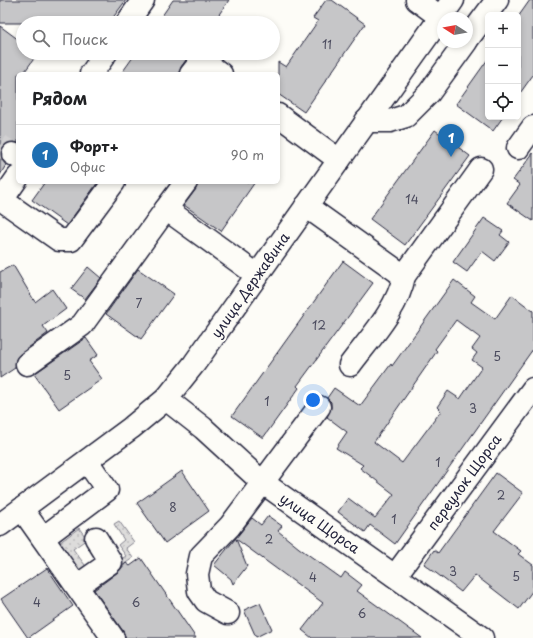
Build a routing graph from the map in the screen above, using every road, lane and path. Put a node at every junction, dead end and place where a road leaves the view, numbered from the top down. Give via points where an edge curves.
1 (143, 0) edge
2 (416, 0) edge
3 (453, 0) edge
4 (497, 0) edge
5 (444, 12) edge
6 (437, 15) edge
7 (132, 16) edge
8 (437, 21) edge
9 (473, 32) edge
10 (461, 48) edge
11 (101, 60) edge
12 (202, 60) edge
13 (202, 60) edge
14 (92, 72) edge
15 (193, 72) edge
16 (218, 72) edge
17 (280, 116) edge
18 (366, 122) junction
19 (533, 127) edge
20 (518, 148) dead end
21 (339, 160) junction
22 (481, 169) dead end
23 (16, 180) edge
24 (113, 184) edge
25 (185, 184) edge
26 (306, 206) junction
27 (166, 209) junction
28 (257, 276) junction
29 (404, 276) junction
30 (27, 364) dead end
31 (350, 366) dead end
32 (533, 389) edge
33 (166, 399) junction
34 (319, 407) dead end
35 (87, 462) junction
36 (262, 482) junction
37 (22, 508) junction
38 (0, 525) edge
39 (43, 538) junction
40 (96, 538) dead end
41 (395, 576) junction
42 (77, 586) junction
43 (228, 613) dead end
44 (113, 638) edge
45 (482, 638) edge

1 - 7 street
2 - 6 street
3 - 5 street, улица Державина
4 - 9 street
8 - 18 street, улица Державина
10 - 18 street via 428,93 406,116 390,121
11 - 14 street
12 - 15 street
13 - 16 street
17 - 21 street
18 - 21 street, улица Державина
19 - 20 street
21 - 26 street, улица Державина
22 - 29 street
23 - 24 street via 2,200 63,241 71,240
25 - 27 street
26 - 28 street, улица Державина
26 - 29 street
27 - 28 street
27 - 30 street via 82,325
28 - 33 street, улица Державина
29 - 31 street via 402,288 395,302
32 - 41 street, переулок Щорса
33 - 35 street, улица Державина
33 - 36 street, улица Щорса via 203,428
34 - 36 street
35 - 37 street, улица Державина
35 - 39 street via 107,490
36 - 41 street, улица Щорса
36 - 43 street via 230,526 201,556 199,591 206,601
37 - 38 street, улица Державина
37 - 39 street
39 - 42 street
40 - 42 street via 112,562
41 - 45 street, улица Щорса
42 - 44 street

